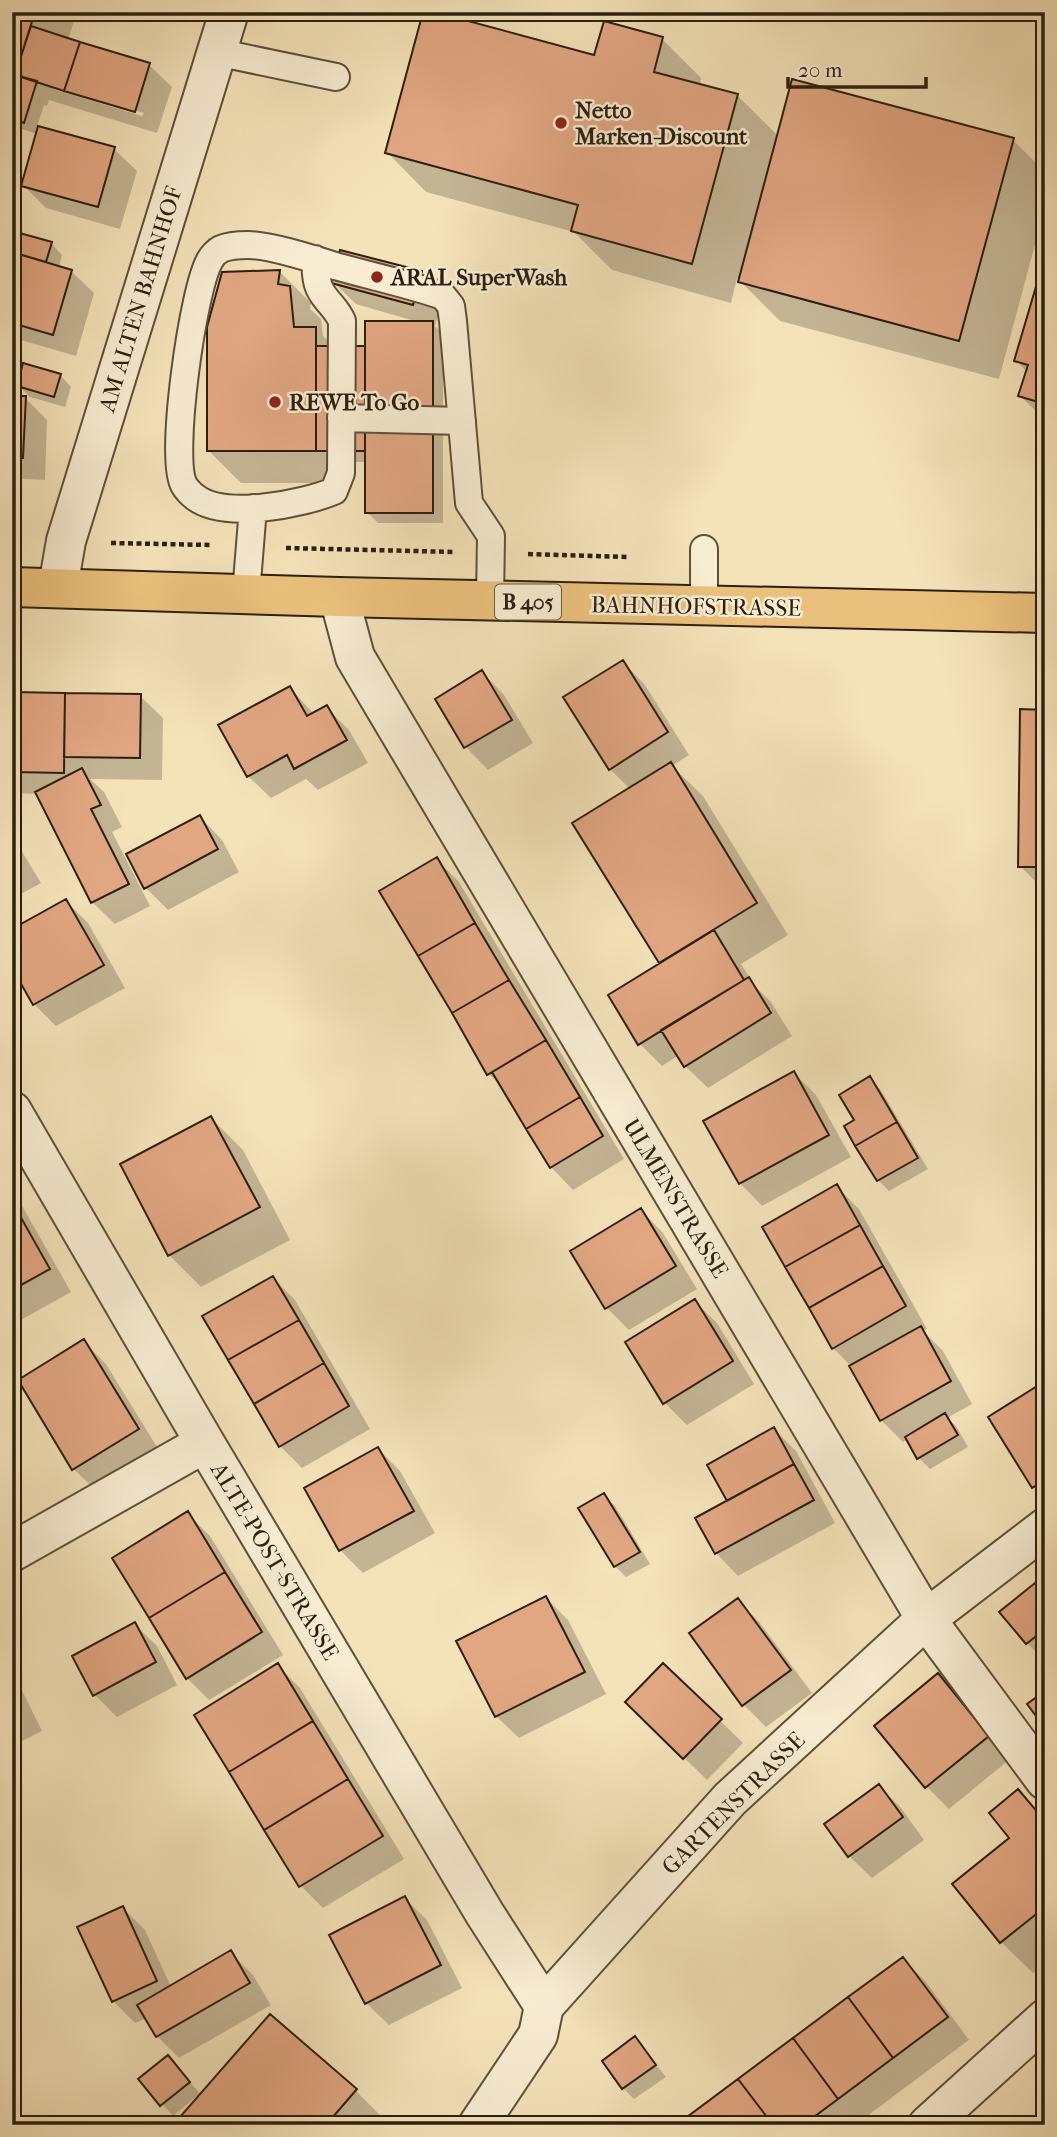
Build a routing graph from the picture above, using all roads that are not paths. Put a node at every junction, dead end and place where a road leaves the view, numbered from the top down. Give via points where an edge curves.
1 (229, 12) edge
2 (216, 52) junction
3 (336, 77) dead end
4 (315, 259) junction
5 (341, 418) junction
6 (462, 421) junction
7 (253, 508) junction
8 (704, 549) dead end
9 (12, 587) edge
10 (58, 587) junction
11 (246, 594) junction
12 (339, 597) junction
13 (490, 601) junction
14 (704, 606) junction
15 (1045, 613) edge
16 (12, 1111) edge
17 (205, 1443) junction
18 (1045, 1528) edge
19 (12, 1552) edge
20 (926, 1619) junction
21 (1045, 1780) edge
22 (544, 2007) junction
23 (1045, 2019) edge
24 (478, 2125) edge
25 (928, 2125) edge

1 - 2 street, AM ALTEN BAHNHOF
2 - 3 lane
2 - 10 street, AM ALTEN BAHNHOF via 66,541
4 - 5 lane via 322,293 342,321
4 - 6 lane via 443,296 451,306
4 - 7 lane via 249,245 222,249 210,260 194,312 181,419 184,484 195,498 210,505
5 - 6 lane
5 - 7 lane via 341,473 334,491 282,507
6 - 13 lane via 469,503 491,536
7 - 11 lane
8 - 14 lane
9 - 10 main road, BAHNHOFSTRASSE / B 405
10 - 11 main road, BAHNHOFSTRASSE / B 405
11 - 12 main road, BAHNHOFSTRASSE / B 405
12 - 13 main road, BAHNHOFSTRASSE / B 405
12 - 20 street, ULMENSTRASSE via 355,657
13 - 14 main road, BAHNHOFSTRASSE / B 405
14 - 15 main road, BAHNHOFSTRASSE / B 405
16 - 17 street, ALTE-POST-STRASSE
17 - 19 street
17 - 22 street, ALTE-POST-STRASSE
18 - 20 street, GARTENSTRASSE
20 - 21 street, ULMENSTRASSE
20 - 22 street, GARTENSTRASSE via 730,1799
22 - 24 street, GARTENSTRASSE via 538,2035
23 - 25 street

